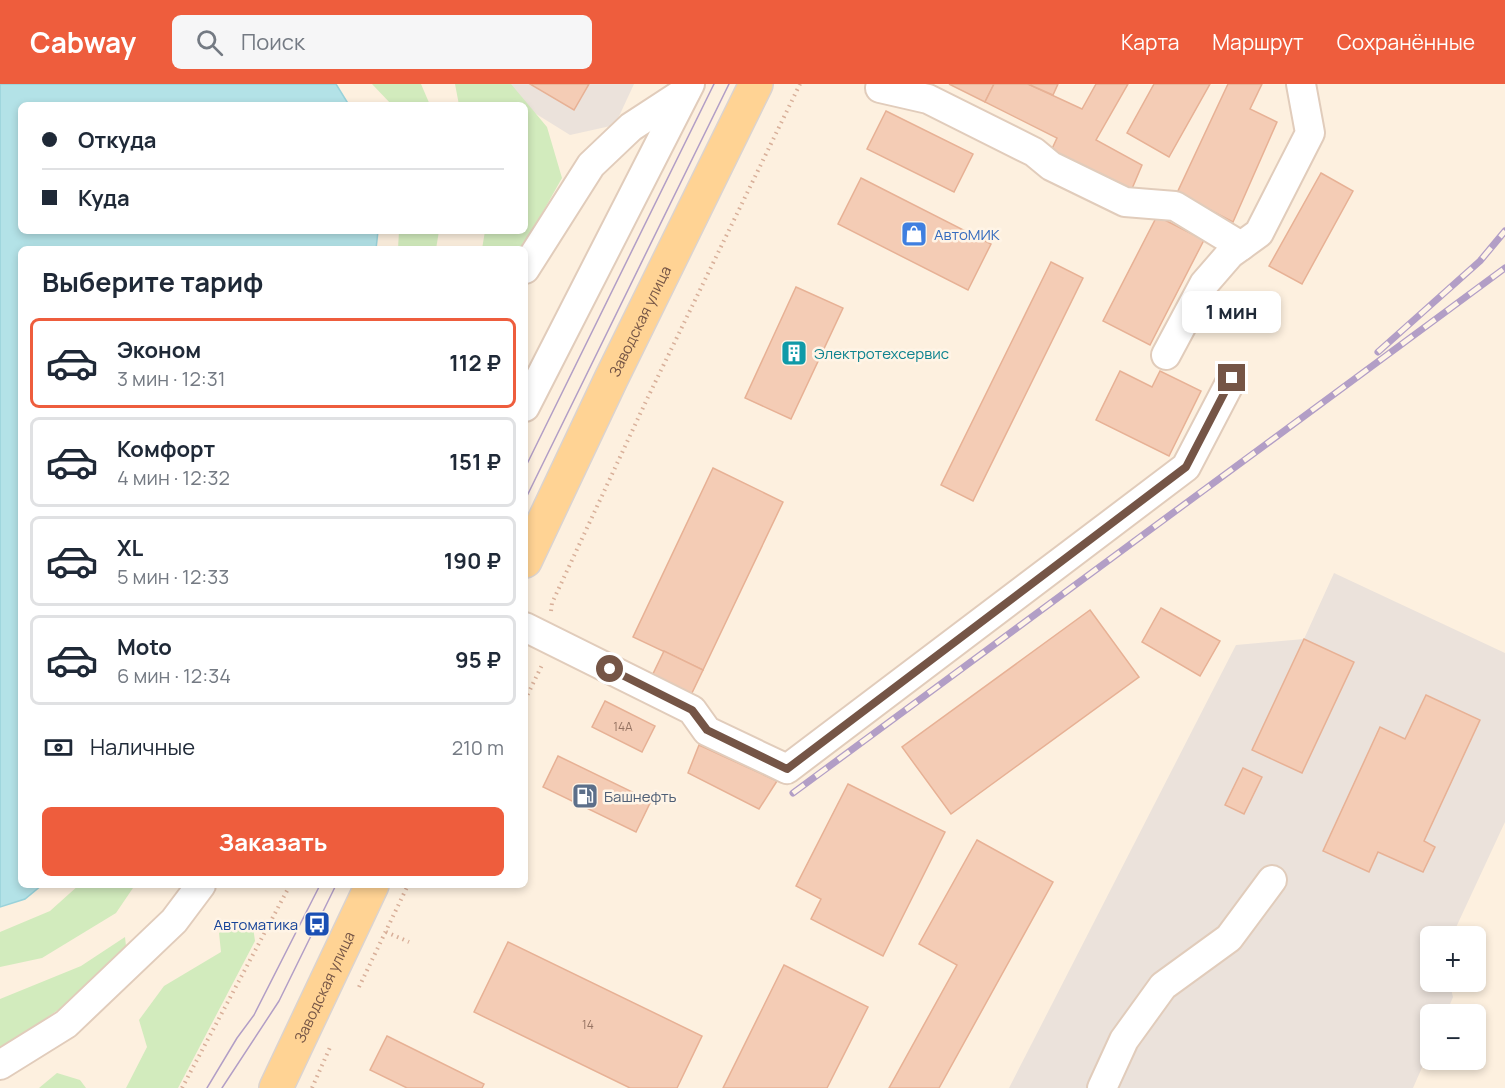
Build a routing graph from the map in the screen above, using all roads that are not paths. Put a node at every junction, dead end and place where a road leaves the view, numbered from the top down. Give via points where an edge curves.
1 (756, 84) edge
2 (1301, 84) edge
3 (688, 87) edge
4 (880, 88) dead end
5 (1241, 246) junction
6 (528, 264) edge
7 (1166, 355) dead end
8 (1232, 378) dead end
9 (528, 401) edge
10 (528, 555) edge
11 (537, 633) edge
12 (1272, 880) dead end
13 (199, 888) edge
14 (371, 888) edge
15 (0, 1065) edge
16 (276, 1088) edge
17 (1102, 1088) edge

1 - 10 main road, Заводская улица
2 - 5 lane via 1310,133 1259,233
3 - 6 lane via 631,127 591,165
3 - 9 lane
4 - 5 lane via 928,99 1125,202 1175,206
5 - 7 lane via 1204,284
8 - 11 lane via 1186,467 787,769 707,730 692,710
12 - 17 lane via 1229,938 1163,986 1124,1040
13 - 15 lane via 174,921 66,1024
14 - 16 main road, Заводская улица

